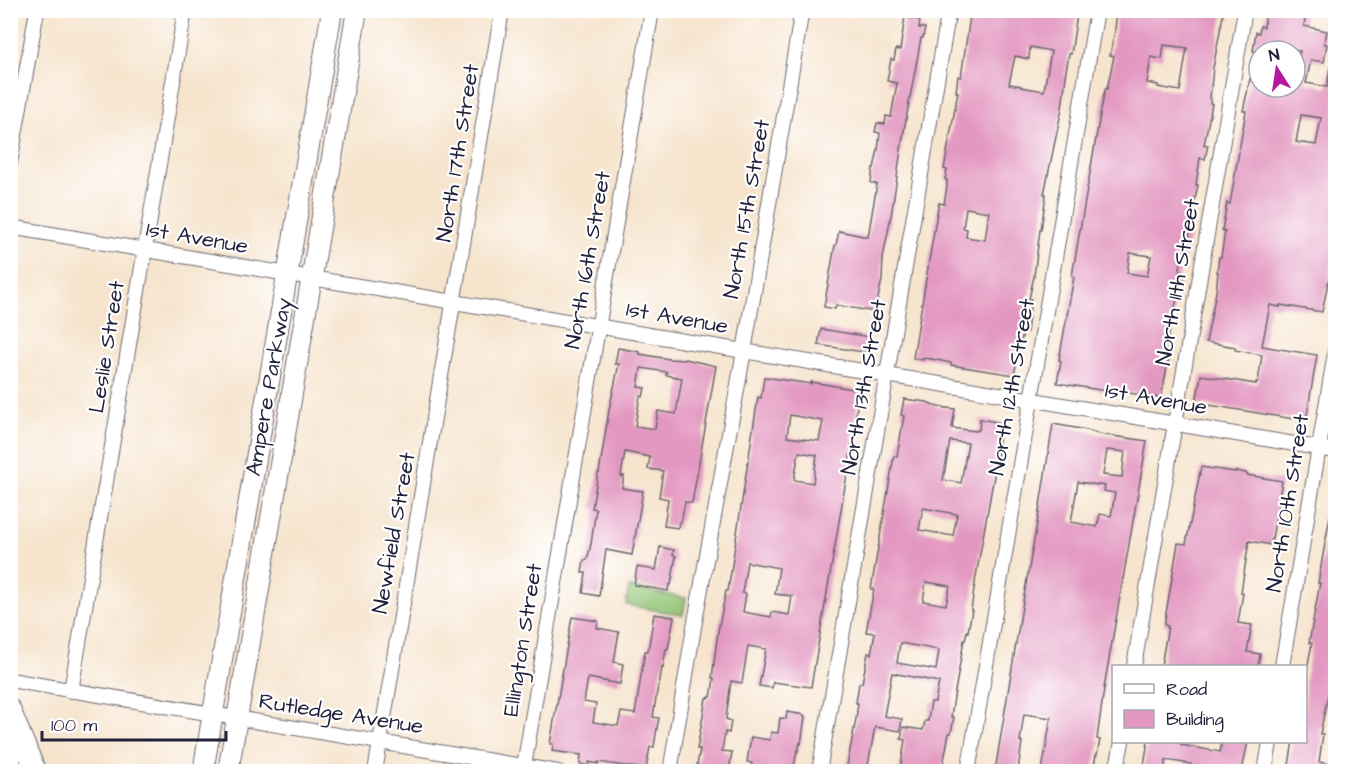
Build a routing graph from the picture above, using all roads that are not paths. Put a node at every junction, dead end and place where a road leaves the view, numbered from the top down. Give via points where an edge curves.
1 (36, 10) edge
2 (184, 10) edge
3 (332, 10) edge
4 (357, 10) edge
5 (502, 10) edge
6 (652, 10) edge
7 (802, 10) edge
8 (949, 10) edge
9 (1097, 10) edge
10 (1245, 10) edge
11 (16, 91) edge
12 (10, 163) edge
13 (10, 227) edge
14 (145, 250) junction
15 (287, 274) junction
16 (311, 278) junction
17 (454, 302) junction
18 (598, 326) junction
19 (1335, 347) edge
20 (744, 351) junction
21 (887, 375) junction
22 (1031, 400) junction
23 (1176, 424) junction
24 (1319, 448) junction
25 (1335, 451) edge
26 (565, 516) joint
27 (1134, 665) edge
28 (1282, 665) edge
29 (10, 680) edge
30 (71, 691) junction
31 (10, 710) edge
32 (213, 714) junction
33 (236, 718) junction
34 (380, 742) junction
35 (1122, 743) edge
36 (1270, 743) edge
37 (19, 754) edge
38 (523, 769) edge
39 (36, 771) edge
40 (203, 771) edge
41 (228, 771) edge
42 (375, 771) edge
43 (558, 771) edge
44 (670, 771) edge
45 (819, 771) edge
46 (968, 771) edge
47 (1116, 771) edge
48 (1265, 771) edge

1 - 11 street
2 - 14 street, Leslie Street
3 - 15 street, Ampere Parkway
4 - 16 street, Ampere Parkway
5 - 17 street, North 17th Street
6 - 18 street, North 16th Street
7 - 20 street, North 15th Street
8 - 21 street, North 13th Street
9 - 22 street, North 12th Street
10 - 23 street, North 11th Street
11 - 12 street
13 - 14 street, 1st Avenue
14 - 15 street, 1st Avenue
14 - 30 street, Leslie Street
15 - 16 street, 1st Avenue
15 - 32 street, Ampere Parkway
16 - 17 street, 1st Avenue
16 - 33 street, Ampere Parkway
17 - 18 street, 1st Avenue
17 - 34 street, Newfield Street
18 - 20 street, 1st Avenue
18 - 26 street, North 16th Street
19 - 24 street, North 10th Street
20 - 21 street, 1st Avenue
20 - 44 street, North 15th Street
21 - 22 street, 1st Avenue
21 - 45 street, North 13th Street
22 - 23 street, 1st Avenue
22 - 46 street, North 12th Street
23 - 24 street, 1st Avenue
23 - 27 street, North 11th Street
24 - 25 street, 1st Avenue
24 - 28 street, North 10th Street
26 - 38 street, Ellington Street
29 - 30 street, Rutledge Avenue
30 - 32 street, Rutledge Avenue
31 - 37 street
32 - 33 street, Rutledge Avenue
32 - 40 street, Ampere Parkway
33 - 34 street, Rutledge Avenue
33 - 41 street, Ampere Parkway
34 - 38 street, Rutledge Avenue
34 - 42 street, Newfield Street
35 - 47 street
36 - 48 street
37 - 39 street
38 - 43 street, Rutledge Avenue

